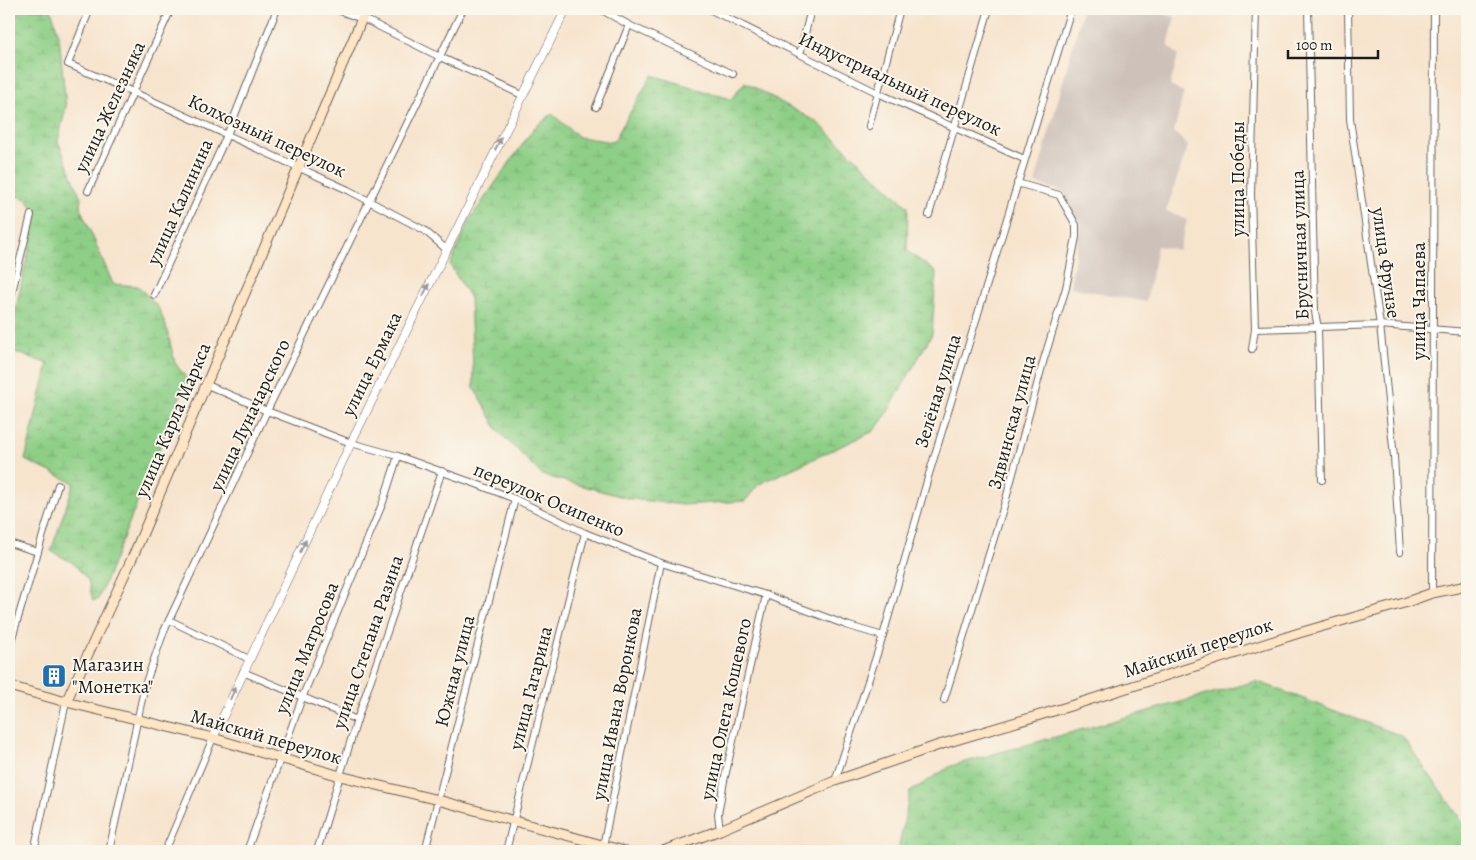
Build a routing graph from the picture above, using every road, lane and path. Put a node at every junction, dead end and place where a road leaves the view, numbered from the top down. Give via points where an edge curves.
1 (90, 9) edge
2 (171, 9) edge
3 (277, 9) edge
4 (335, 9) edge
5 (366, 9) edge
6 (463, 9) edge
7 (566, 9) edge
8 (600, 9) edge
9 (709, 9) edge
10 (811, 9) edge
11 (900, 9) edge
12 (989, 9) edge
13 (1071, 9) edge
14 (1256, 9) edge
15 (1308, 9) edge
16 (1348, 9) edge
17 (1434, 9) edge
18 (362, 19) junction
19 (629, 26) junction
20 (800, 54) junction
21 (438, 56) junction
22 (733, 74) dead end
23 (134, 92) junction
24 (878, 93) junction
25 (522, 95) junction
26 (596, 107) dead end
27 (869, 126) dead end
28 (954, 128) junction
29 (227, 135) junction
30 (1024, 159) junction
31 (298, 166) junction
32 (1017, 184) junction
33 (88, 191) dead end
34 (369, 202) junction
35 (31, 215) dead end
36 (929, 215) dead end
37 (446, 249) junction
38 (154, 295) dead end
39 (9, 304) edge
40 (1380, 325) junction
41 (1318, 328) junction
42 (1255, 329) junction
43 (1434, 330) junction
44 (1467, 332) edge
45 (1252, 349) dead end
46 (206, 384) junction
47 (267, 411) junction
48 (351, 443) junction
49 (398, 456) junction
50 (442, 472) junction
51 (1322, 480) dead end
52 (58, 486) dead end
53 (515, 499) junction
54 (585, 532) junction
55 (9, 544) edge
56 (38, 552) junction
57 (1400, 552) dead end
58 (661, 563) junction
59 (1467, 586) edge
60 (1432, 593) junction
61 (766, 595) junction
62 (169, 620) junction
63 (883, 636) junction
64 (9, 648) edge
65 (249, 659) junction
66 (243, 672) junction
67 (9, 686) edge
68 (302, 698) junction
69 (944, 700) dead end
70 (66, 702) junction
71 (138, 719) junction
72 (357, 720) junction
73 (213, 738) junction
74 (280, 758) junction
75 (340, 776) junction
76 (834, 781) junction
77 (438, 800) junction
78 (513, 820) junction
79 (720, 830) junction
80 (603, 848) edge
81 (34, 851) edge
82 (109, 851) edge
83 (165, 851) edge
84 (247, 851) edge
85 (317, 851) edge
86 (425, 851) edge
87 (506, 851) edge
88 (624, 851) edge
89 (663, 851) edge

1 - 23 street, Колхозный переулок via 68,64
2 - 23 street, улица Железняка
3 - 29 street, улица Калинина
4 - 18 street
5 - 18 main road, улица Карла Маркса
6 - 21 street, улица Луначарского
7 - 25 street, улица Ермака
8 - 19 street
9 - 20 street, Индустриальный переулок
10 - 20 street
11 - 24 street
12 - 28 street
13 - 30 street, Зелёная улица
14 - 42 street, улица Победы via 1251,194
15 - 41 street, Брусничная улица
16 - 40 street, улица Фрунзе via 1350,119
17 - 43 street, улица Чапаева
18 - 21 street
18 - 31 main road, улица Карла Маркса
19 - 22 street
19 - 26 street
20 - 24 street, Индустриальный переулок
21 - 25 street
21 - 34 street, улица Луначарского
23 - 29 street, Колхозный переулок
23 - 33 street, улица Железняка
24 - 27 street
24 - 28 street, Индустриальный переулок
37 -> 25 street, улица Ермака
28 - 30 street, Индустриальный переулок
28 - 36 street
29 - 31 street, Колхозный переулок
29 - 38 street, улица Калинина
30 - 32 street, Зелёная улица
31 - 34 street, Колхозный переулок
31 - 46 main road, улица Карла Маркса
32 - 63 street, Зелёная улица
32 - 69 street, Здвинская улица via 1059,195 1076,225 1076,237 1066,288 1006,499
34 - 37 street, Колхозный переулок via 424,230
34 - 47 street, улица Луначарского
35 - 39 street
48 -> 37 street, улица Ермака
40 - 41 street
40 - 43 street
40 - 57 street, улица Фрунзе
41 - 42 street
41 - 51 street, Брусничная улица
42 - 45 street, улица Победы
43 - 44 street
43 - 60 street, улица Чапаева
46 - 47 street, переулок Осипенко
46 - 70 main road, улица Карла Маркса via 134,554
47 - 48 street, переулок Осипенко
47 - 62 street, улица Луначарского
48 - 49 street, переулок Осипенко
65 -> 48 street, улица Ермака
49 - 50 street, переулок Осипенко
49 - 68 street, улица Матросова via 383,502
50 - 53 street, переулок Осипенко
50 - 72 street, улица Степана Разина
52 - 56 street
53 - 54 street, переулок Осипенко
53 - 77 street, Южная улица
54 - 58 street, переулок Осипенко
54 - 78 street, улица Гагарина
55 - 56 street
56 - 64 street
58 - 61 street, переулок Осипенко
58 - 80 street, улица Ивана Воронкова
59 - 60 main road, Майский переулок
60 - 76 main road, Майский переулок via 939,745
61 - 63 street, переулок Осипенко
61 - 79 street, улица Олега Кошевого via 724,781 718,814
62 - 65 street
62 - 71 street, улица Луначарского via 145,685
63 - 76 street, Зелёная улица
65 - 66 street, улица Ермака
66 - 68 street
73 -> 66 street, улица Ермака
67 - 70 main road, Майский переулок
68 - 72 street
68 - 74 street, улица Матросова
70 - 71 main road, Майский переулок
70 - 81 street, улица Карла Маркса
71 - 73 main road, Майский переулок
71 - 82 street, улица Луначарского
72 - 75 street, улица Степана Разина
73 - 74 main road, Майский переулок
73 - 83 street
74 - 75 main road, Майский переулок
74 - 84 street, улица Матросова
75 - 77 main road, Майский переулок
75 - 85 street, улица Степана Разина
76 - 79 main road, Майский переулок
77 - 78 main road, Майский переулок
77 - 86 street, Южная улица
78 - 80 main road, Майский переулок
78 - 87 street, улица Гагарина
79 - 89 main road, Майский переулок
80 - 88 main road, Майский переулок

